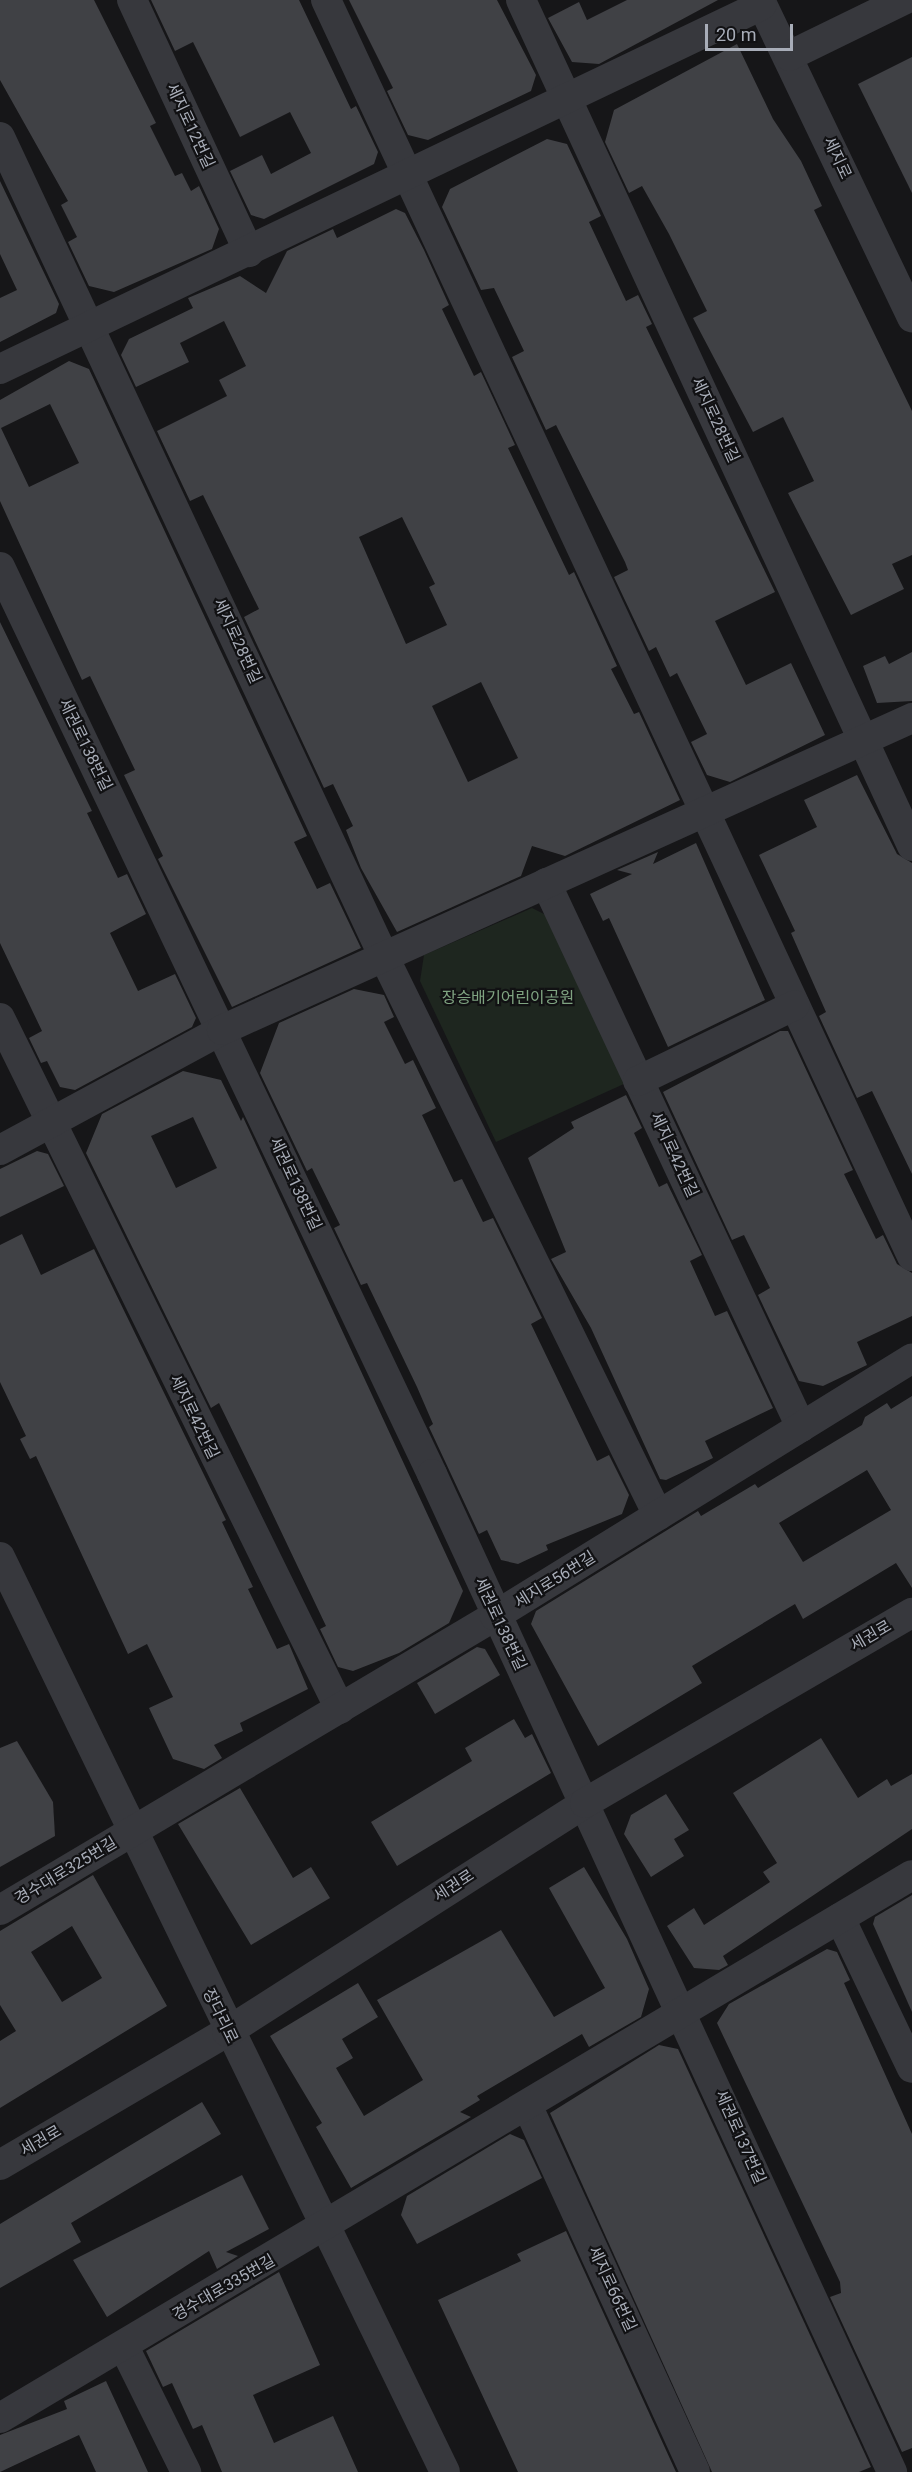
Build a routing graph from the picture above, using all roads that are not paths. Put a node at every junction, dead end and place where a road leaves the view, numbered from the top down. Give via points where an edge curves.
1 (132, 0) edge
2 (326, 0) edge
3 (521, 0) edge
4 (904, 0) edge
5 (761, 2) edge
6 (789, 56) junction
7 (568, 99) junction
8 (0, 137) edge
9 (408, 176) junction
10 (249, 252) junction
11 (912, 317) edge
12 (91, 326) junction
13 (0, 369) edge
14 (0, 567) edge
15 (912, 718) edge
16 (862, 741) junction
17 (705, 812) junction
18 (912, 846) edge
19 (546, 883) junction
20 (384, 957) junction
21 (795, 1005) junction
22 (0, 1018) edge
23 (222, 1030) junction
24 (639, 1081) junction
25 (49, 1126) junction
26 (0, 1150) edge
27 (912, 1256) edge
28 (912, 1358) edge
29 (801, 1427) junction
30 (658, 1515) junction
31 (0, 1557) edge
32 (912, 1613) edge
33 (495, 1616) junction
34 (339, 1709) junction
35 (585, 1803) junction
36 (132, 1832) junction
37 (912, 1875) edge
38 (0, 1910) edge
39 (840, 1918) junction
40 (684, 2013) junction
41 (227, 2032) junction
42 (912, 2068) edge
43 (528, 2107) junction
44 (0, 2165) edge
45 (325, 2229) junction
46 (124, 2347) junction
47 (0, 2418) edge
48 (186, 2472) edge
49 (445, 2472) edge
50 (695, 2472) edge
51 (892, 2472) edge

1 - 10 street, 세지로12번길
2 - 9 street
3 - 7 street
4 - 6 street
5 - 6 street, 세지로
5 - 7 street
6 - 11 street, 세지로
7 - 9 street
7 - 16 street, 세지로28번길
8 - 12 street
9 - 10 street
9 - 17 street
10 - 12 street
12 - 13 street
12 - 20 street, 세지로28번길
14 - 23 street, 세권로138번길
15 - 16 street
16 - 17 street
16 - 18 street
17 - 19 street
17 - 21 street
19 - 20 street
19 - 24 street, 세지로42번길
20 - 23 street
20 - 30 street
21 - 24 street
21 - 27 street
22 - 25 street
23 - 25 street
23 - 33 street, 세권로138번길
24 - 29 street, 세지로42번길
25 - 26 street
25 - 34 street, 세지로42번길
28 - 29 street, 세지로56번길
29 - 30 street, 세지로56번길
30 - 33 street, 세지로56번길
31 - 36 street, 장다리로
32 - 35 street, 세권로
33 - 34 street, 세지로56번길
33 - 35 street, 세권로138번길
34 - 36 street, 세지로56번길
35 - 40 street, 세권로137번길
35 - 41 street, 세권로
36 - 38 street, 경수대로325번길
36 - 41 street, 장다리로
37 - 39 street
39 - 40 street
39 - 42 street
40 - 43 street
40 - 51 street, 세권로137번길
41 - 44 street, 세권로
41 - 45 street, 장다리로
43 - 45 street
43 - 50 street, 세지로66번길
45 - 46 street, 경수대로335번길
45 - 49 street, 장다리로
46 - 47 street, 경수대로335번길
46 - 48 street

